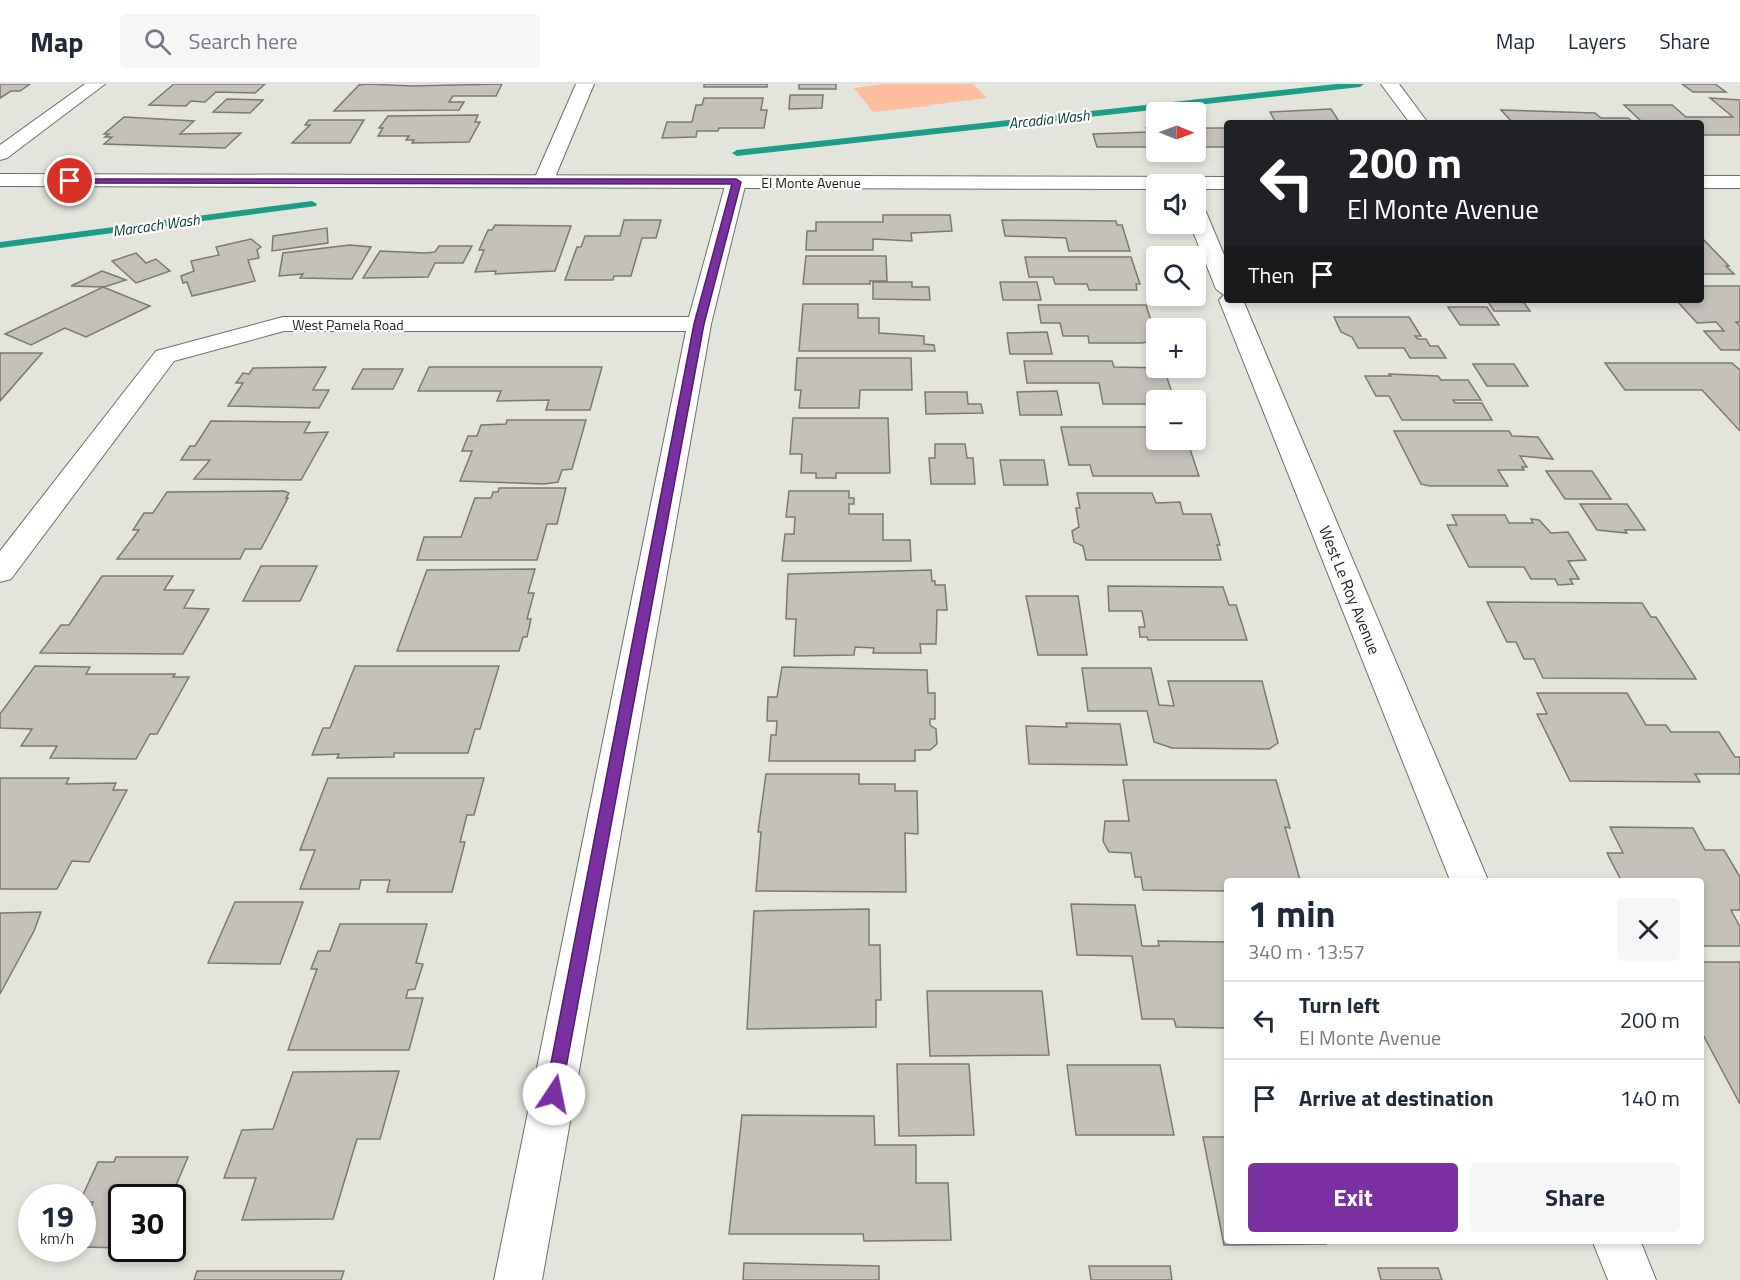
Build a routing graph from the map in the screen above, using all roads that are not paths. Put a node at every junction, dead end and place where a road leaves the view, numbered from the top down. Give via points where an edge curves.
1 (96, 84) edge
2 (585, 84) edge
3 (1391, 85) edge
4 (1417, 120) edge
5 (0, 154) edge
6 (0, 180) edge
7 (543, 182) junction
8 (736, 182) junction
9 (1704, 182) edge
10 (1740, 182) edge
11 (1206, 183) edge
12 (1224, 183) edge
13 (1146, 184) edge
14 (1205, 234) edge
15 (1224, 282) edge
16 (1232, 303) edge
17 (699, 324) junction
18 (0, 572) edge
19 (1468, 878) edge
20 (1618, 1244) edge
21 (519, 1280) edge
22 (1632, 1280) edge

1 - 5 street
2 - 7 street
3 - 4 street
6 - 7 street, El Monte Avenue
7 - 8 street, El Monte Avenue
8 - 13 street, El Monte Avenue
8 - 17 street
9 - 10 street
11 - 12 street, El Monte Avenue
14 - 15 street
16 - 19 street, West Le Roy Avenue
17 - 18 street, West Pamela Road via 283,324 165,356
17 - 21 street
20 - 22 street

